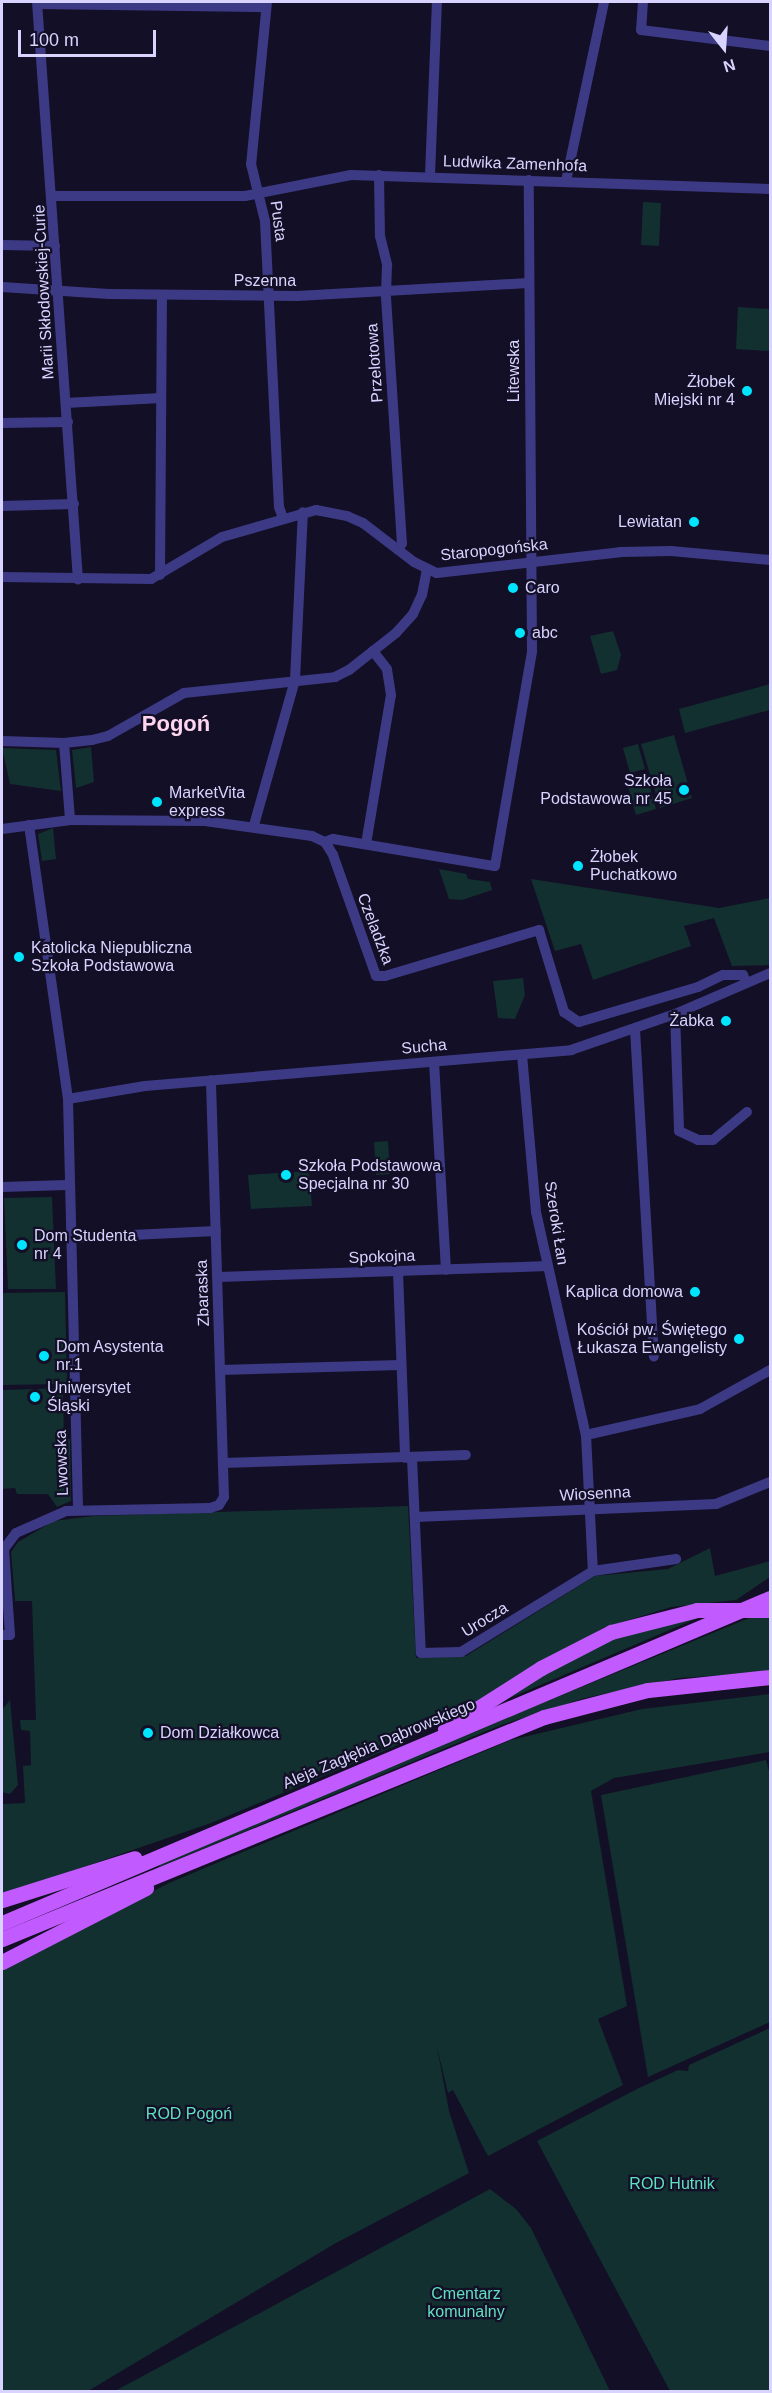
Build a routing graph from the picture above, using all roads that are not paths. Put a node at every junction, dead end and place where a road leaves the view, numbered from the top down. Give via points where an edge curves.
1 (437, 2) edge
2 (604, 2) edge
3 (643, 2) edge
4 (37, 3) edge
5 (267, 4) edge
6 (771, 46) edge
7 (379, 175) junction
8 (430, 175) junction
9 (529, 180) junction
10 (566, 181) junction
11 (771, 189) edge
12 (259, 194) junction
13 (54, 196) junction
14 (2, 245) edge
15 (55, 246) junction
16 (528, 284) junction
17 (2, 287) edge
18 (58, 288) junction
19 (386, 292) junction
20 (162, 295) junction
21 (270, 296) junction
22 (161, 398) junction
23 (66, 403) junction
24 (68, 422) junction
25 (2, 423) edge
26 (74, 504) junction
27 (2, 506) edge
28 (303, 512) junction
29 (283, 518) junction
30 (398, 550) junction
31 (771, 560) edge
32 (531, 562) junction
33 (427, 570) junction
34 (160, 575) junction
35 (2, 577) edge
36 (78, 580) junction
37 (372, 651) junction
38 (295, 680) junction
39 (2, 741) edge
40 (64, 743) junction
41 (70, 820) junction
42 (29, 825) junction
43 (254, 825) junction
44 (2, 830) edge
45 (325, 842) junction
46 (366, 844) junction
47 (771, 973) edge
48 (746, 982) junction
49 (675, 1014) junction
50 (635, 1029) junction
51 (522, 1055) junction
52 (434, 1062) junction
53 (211, 1080) junction
54 (68, 1099) junction
55 (747, 1112) dead end
56 (68, 1185) junction
57 (2, 1187) edge
58 (216, 1231) junction
59 (69, 1238) junction
60 (547, 1266) junction
61 (446, 1270) junction
62 (398, 1272) junction
63 (218, 1277) junction
64 (654, 1356) dead end
65 (400, 1365) junction
66 (220, 1370) junction
67 (771, 1370) edge
68 (586, 1435) junction
69 (466, 1455) dead end
70 (408, 1458) junction
71 (223, 1463) junction
72 (771, 1482) edge
73 (219, 1504) joint
74 (589, 1509) junction
75 (78, 1510) junction
76 (416, 1517) junction
77 (676, 1559) dead end
78 (593, 1571) junction
79 (771, 1598) edge
80 (771, 1610) edge
81 (2, 1635) edge
82 (771, 1677) edge
83 (423, 1745) junction
84 (196, 1840) junction
85 (200, 1857) junction
86 (2, 1900) edge
87 (2, 1923) edge
88 (2, 1940) edge
89 (2, 1962) edge

1 - 8 street
2 - 10 street
3 - 6 street via 641,30
4 - 5 street
4 - 13 street, Marii Skłodowskiej-Curie
5 - 12 street, Pusta via 251,164
7 - 8 street, Ludwika Zamenhofa
7 - 12 street, Ludwika Zamenhofa via 334,176
7 - 19 street, Przelotowa
8 - 9 street, Ludwika Zamenhofa
9 - 10 street, Ludwika Zamenhofa
9 - 16 street, Litewska
10 - 11 street, Ludwika Zamenhofa
12 - 13 street, Ludwika Zamenhofa
12 - 21 street, Pusta via 265,221
13 - 15 street, Marii Skłodowskiej-Curie
14 - 15 street
15 - 18 street, Marii Skłodowskiej-Curie
16 - 19 street, Pszenna
16 - 32 street, Litewska
17 - 18 street, Pszenna
18 - 20 street, Pszenna
18 - 23 street, Marii Skłodowskiej-Curie
19 - 21 street, Pszenna
19 - 30 street, Przelotowa via 402,543
20 - 21 street, Pszenna
20 - 22 street
21 - 29 street, Pusta via 279,507
22 - 23 street
22 - 34 street
23 - 24 street, Marii Skłodowskiej-Curie
24 - 25 street
24 - 26 street, Marii Skłodowskiej-Curie
26 - 27 street
26 - 36 street, Marii Skłodowskiej-Curie
28 - 29 street, Staropogońska
28 - 30 street, Staropogońska via 330,511 347,516
28 - 38 street
29 - 34 street, Staropogońska via 214,541
30 - 33 street, Staropogońska
31 - 32 street, Staropogońska via 671,551
32 - 33 street, Staropogońska via 437,573
32 - 46 street, Litewska via 531,660 495,866
33 - 37 street via 413,614
34 - 36 street, Staropogońska via 148,579
35 - 36 street, Staropogońska
37 - 38 street via 335,676
37 - 46 street via 387,669 391,695
38 - 40 street via 184,693 108,736
38 - 43 street
39 - 40 street
40 - 41 street
41 - 42 street
41 - 43 street
42 - 44 street
42 - 54 street, Lwowska
43 - 45 street
45 - 46 street via 333,839
45 - 48 street, Czeladzka via 376,976 539,930 564,1012 573,1021 586,1021 698,987 723,975 743,975
47 - 48 street, Sucha
48 - 49 street, Sucha
49 - 50 street, Sucha
49 - 55 street via 679,1131 698,1140 713,1140
50 - 51 street, Sucha via 586,1047
50 - 64 street
51 - 52 street, Sucha
51 - 60 street, Szeroki Łan via 536,1212
52 - 53 street, Sucha
52 - 61 street
53 - 54 street, Sucha
53 - 58 street, Zbaraska
54 - 56 street, Lwowska
56 - 57 street
56 - 59 street, Lwowska
58 - 59 street
58 - 63 street, Zbaraska
59 - 75 street, Lwowska
60 - 61 street, Spokojna
60 - 68 street, Szeroki Łan
61 - 62 street, Spokojna
62 - 63 street, Spokojna
62 - 65 street, Urocza
63 - 66 street, Zbaraska
65 - 66 street
65 - 70 street, Urocza
66 - 71 street, Zbaraska
67 - 68 street via 699,1408
68 - 74 street, Szeroki Łan
69 - 70 street
70 - 71 street
70 - 76 street, Urocza
71 - 73 street, Zbaraska via 224,1497
72 - 74 street, Wiosenna via 716,1504
73 - 75 street, Lwowska
74 - 76 street, Wiosenna
74 - 78 street, Szeroki Łan
75 - 81 street via 31,1524 8,1540 4,1549 10,1635
76 - 78 street, Urocza via 422,1653 461,1652
77 - 78 street, Urocza
79 - 83 main road, Aleja Zagłębia Dąbrowskiego
80 - 83 main road via 725,1608 675,1613 595,1638 470,1711
82 - 85 main road via 648,1690 544,1717
83 - 84 main road, Aleja Zagłębia Dąbrowskiego
84 - 86 main road
84 - 87 main road, Aleja Zagłębia Dąbrowskiego
85 - 88 main road
85 - 89 main road

